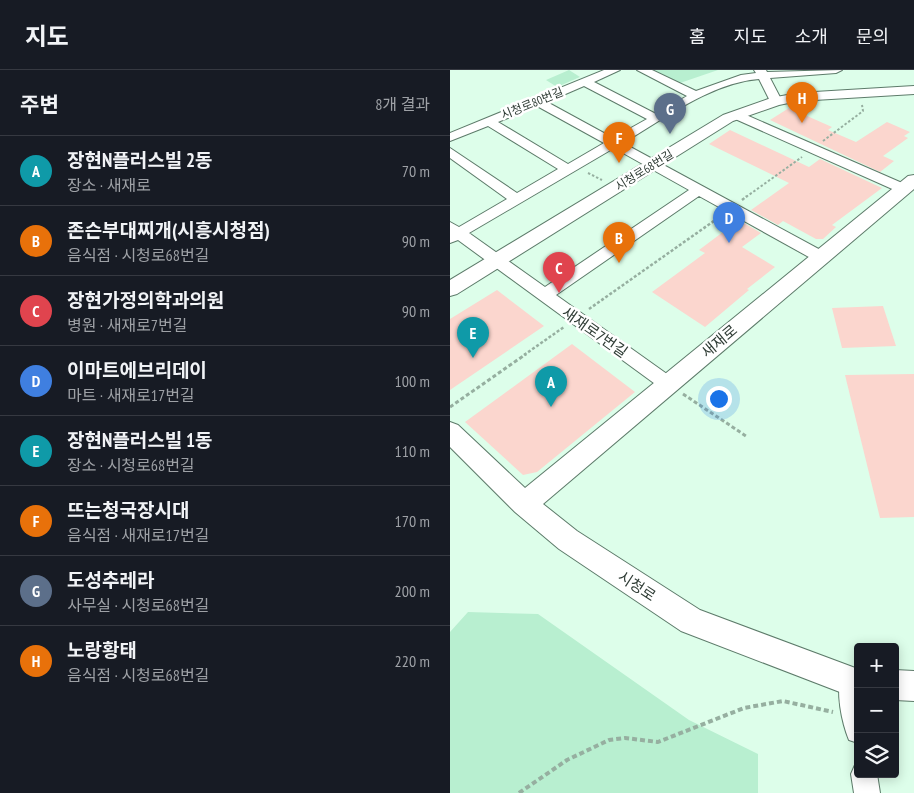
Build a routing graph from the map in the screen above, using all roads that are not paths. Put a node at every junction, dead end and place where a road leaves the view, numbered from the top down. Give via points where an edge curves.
1 (614, 70) edge
2 (642, 70) edge
3 (836, 70) edge
4 (761, 73) edge
5 (584, 82) junction
6 (914, 90) edge
7 (695, 95) junction
8 (536, 101) junction
9 (776, 101) junction
10 (738, 115) junction
11 (655, 118) junction
12 (488, 121) junction
13 (450, 137) edge
14 (612, 144) junction
15 (450, 152) edge
16 (652, 165) junction
17 (571, 167) junction
18 (909, 184) edge
19 (698, 190) junction
20 (516, 199) junction
21 (453, 233) edge
22 (821, 257) junction
23 (495, 261) junction
24 (450, 289) edge
25 (544, 296) junction
26 (668, 384) junction
27 (450, 432) edge
28 (524, 504) junction
29 (854, 684) edge
30 (899, 686) edge
31 (914, 686) edge
32 (865, 778) edge
33 (867, 793) edge

1 - 5 street, 시청로80번길
2 - 7 street
3 - 4 street
4 - 7 street
4 - 9 street
5 - 8 street, 시청로80번길
5 - 11 street
6 - 9 street, 시청로68번길
7 - 11 street
8 - 12 street, 시청로80번길
8 - 14 street
9 - 10 street, 시청로68번길
10 - 16 street, 시청로68번길
10 - 18 street
11 - 14 street
12 - 13 street, 시청로80번길
12 - 17 street
14 - 16 street
14 - 17 street
15 - 20 street
16 - 19 street
16 - 23 street, 시청로68번길
17 - 20 street
18 - 22 street, 새재로
19 - 22 street
19 - 25 street
20 - 21 street
21 - 23 street, 새재로7번길
22 - 26 street, 새재로
23 - 24 street, 시청로68번길
23 - 25 street, 새재로7번길
25 - 26 street, 새재로7번길
26 - 28 street, 새재로
27 - 28 street, 시청로
28 - 29 street, 시청로 via 568,540 691,621
30 - 31 street
32 - 33 street

